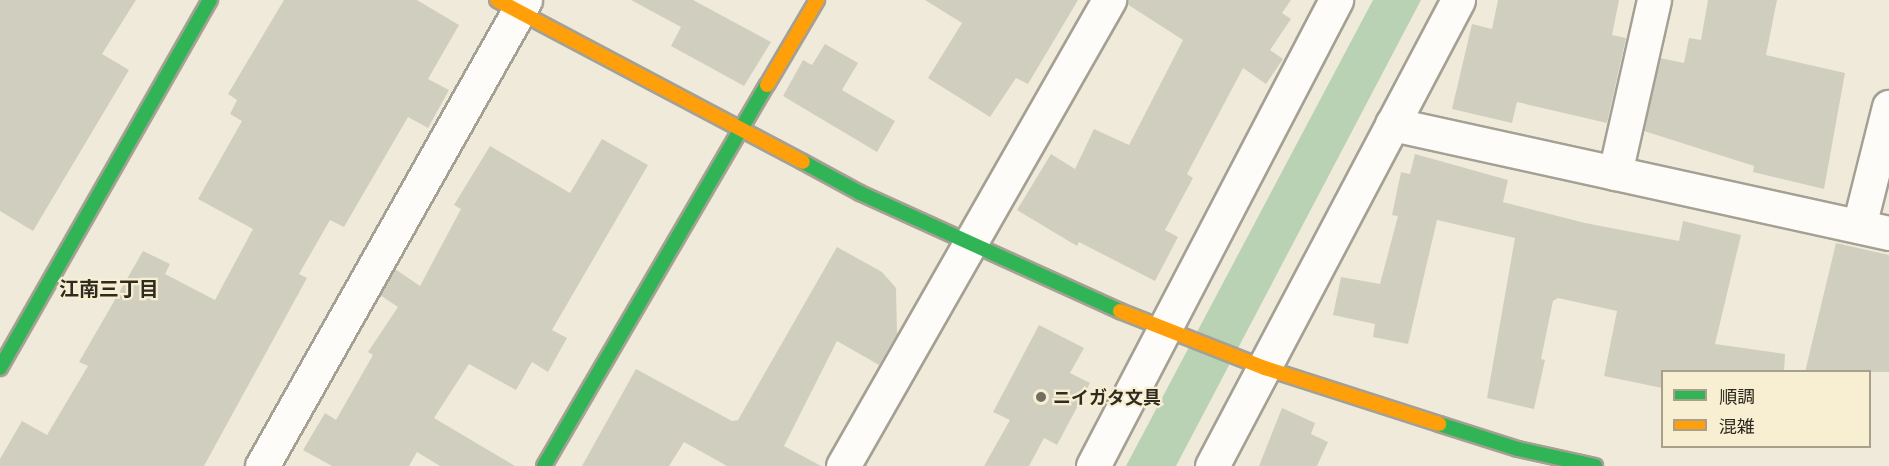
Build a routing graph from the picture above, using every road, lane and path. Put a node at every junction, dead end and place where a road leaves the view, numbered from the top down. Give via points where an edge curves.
1 (210, 0) edge
2 (817, 0) edge
3 (1109, 0) edge
4 (1336, 0) edge
5 (1458, 0) edge
6 (1654, 0) edge
7 (513, 4) edge
8 (1889, 107) edge
9 (1392, 124) junction
10 (741, 129) junction
11 (1616, 173) junction
12 (1874, 229) edge
13 (968, 244) junction
14 (1177, 333) junction
15 (1251, 363) junction
16 (0, 368) edge
17 (262, 466) edge
18 (544, 466) edge
19 (843, 466) edge
20 (1093, 466) edge
21 (1212, 466) edge
22 (1595, 466) edge

1 - 16 street
2 - 10 street
3 - 13 street
4 - 14 street
5 - 9 street
6 - 11 street
7 - 10 street
7 - 17 street
8 - 12 street
9 - 11 street
9 - 15 street
10 - 13 street
10 - 18 street
11 - 12 street
13 - 14 street via 1068,290
13 - 19 street
14 - 15 street
14 - 20 street
15 - 21 street
15 - 22 street via 1518,449

